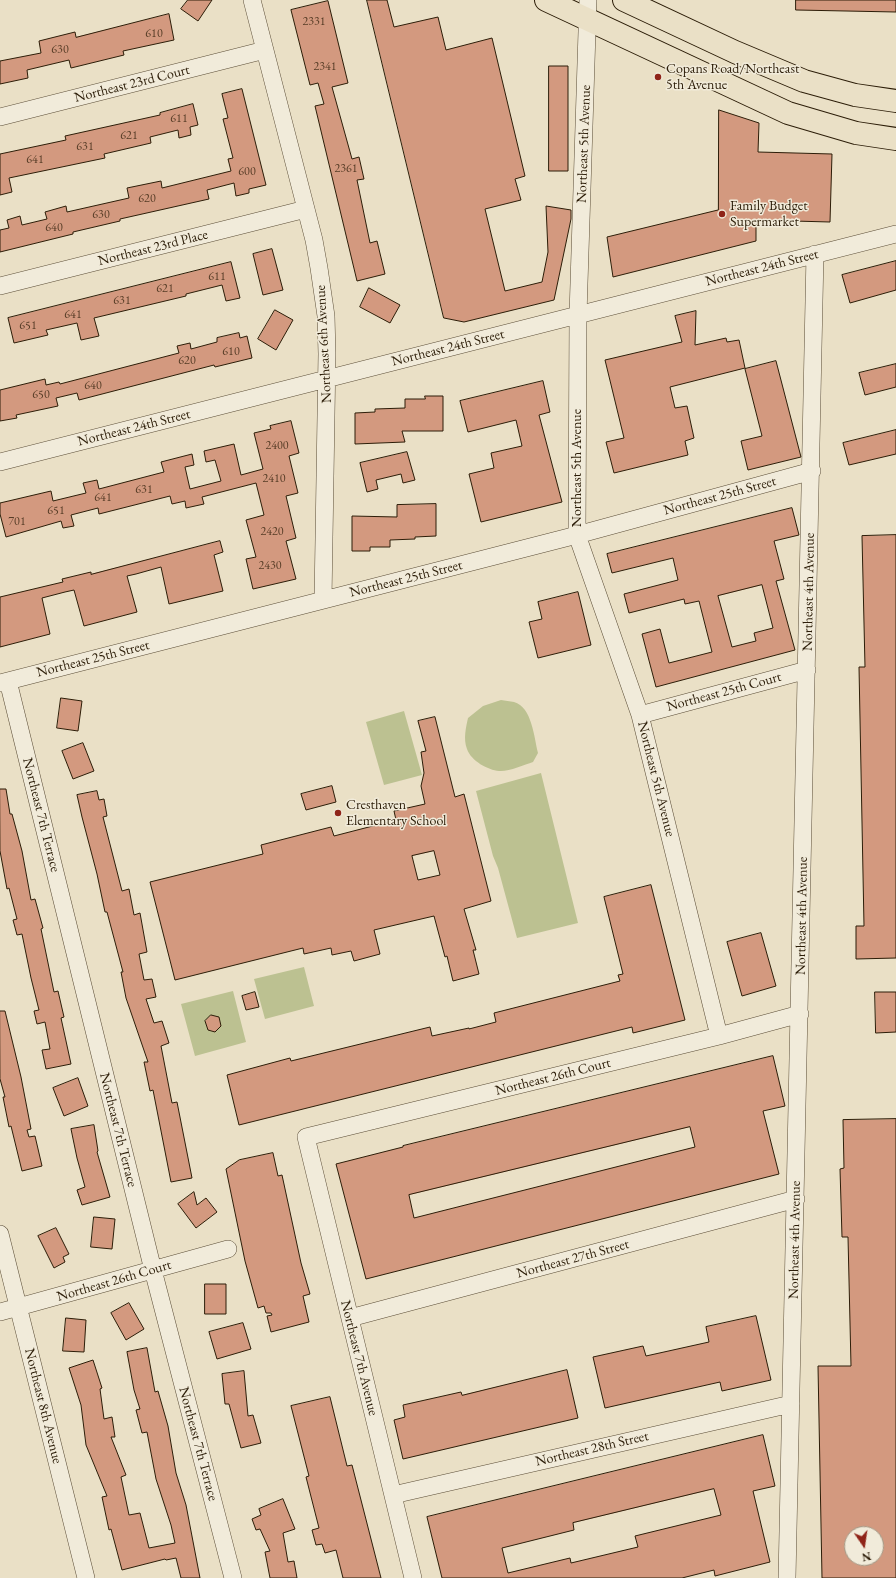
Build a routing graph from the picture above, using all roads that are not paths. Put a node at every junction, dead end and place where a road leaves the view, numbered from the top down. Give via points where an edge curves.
1 (252, 0) edge
2 (546, 0) edge
3 (624, 0) edge
4 (588, 10) edge
5 (265, 50) junction
6 (896, 101) edge
7 (0, 117) edge
8 (896, 139) edge
9 (306, 209) junction
10 (896, 234) edge
11 (815, 254) junction
12 (0, 286) edge
13 (578, 315) junction
14 (327, 378) junction
15 (0, 462) edge
16 (812, 471) junction
17 (577, 536) junction
18 (323, 600) junction
19 (807, 670) junction
20 (4, 682) edge
21 (640, 714) junction
22 (800, 1014) junction
23 (719, 1036) junction
24 (306, 1137) joint
25 (796, 1199) junction
26 (0, 1234) edge
27 (228, 1249) dead end
28 (152, 1270) junction
29 (18, 1307) junction
30 (0, 1312) edge
31 (350, 1318) junction
32 (791, 1404) junction
33 (393, 1495) junction
34 (86, 1578) edge
35 (233, 1578) edge
36 (413, 1578) edge
37 (787, 1578) edge

1 - 5 street, Northeast 6th Avenue
2 - 4 main road
3 - 6 main road via 804,81 855,95
4 - 8 main road via 788,114 856,133
4 - 13 street, Northeast 5th Avenue
5 - 7 street, Northeast 23rd Court
5 - 9 street, Northeast 6th Avenue
9 - 12 street, Northeast 23rd Place
9 - 14 street, Northeast 6th Avenue via 326,316
10 - 11 street, Northeast 24th Street
11 - 13 street, Northeast 24th Street
11 - 16 street, Northeast 4th Avenue
13 - 14 street, Northeast 24th Street
13 - 17 street, Northeast 5th Avenue
14 - 15 street, Northeast 24th Street
14 - 18 street, Northeast 6th Avenue
16 - 17 street, Northeast 25th Street
16 - 19 street, Northeast 4th Avenue
17 - 18 street, Northeast 25th Street
17 - 21 street, Northeast 5th Avenue
18 - 20 street, Northeast 25th Street
19 - 21 street, Northeast 25th Court
19 - 22 street, Northeast 4th Avenue
20 - 28 street, Northeast 7th Terrace
21 - 23 street, Northeast 5th Avenue
22 - 23 street, Northeast 26th Court
22 - 25 street, Northeast 4th Avenue
23 - 24 street, Northeast 26th Court
24 - 31 street, Northeast 7th Avenue
25 - 31 street, Northeast 27th Street
25 - 32 street, Northeast 4th Avenue
26 - 29 street, Northeast 8th Avenue
27 - 28 street, Northeast 26th Court
28 - 29 street, Northeast 26th Court
28 - 35 street, Northeast 7th Terrace
29 - 30 street, Northeast 26th Court
29 - 34 street, Northeast 8th Avenue
31 - 33 street, Northeast 7th Avenue
32 - 33 street, Northeast 28th Street
32 - 37 street, Northeast 4th Avenue
33 - 36 street, Northeast 7th Avenue

